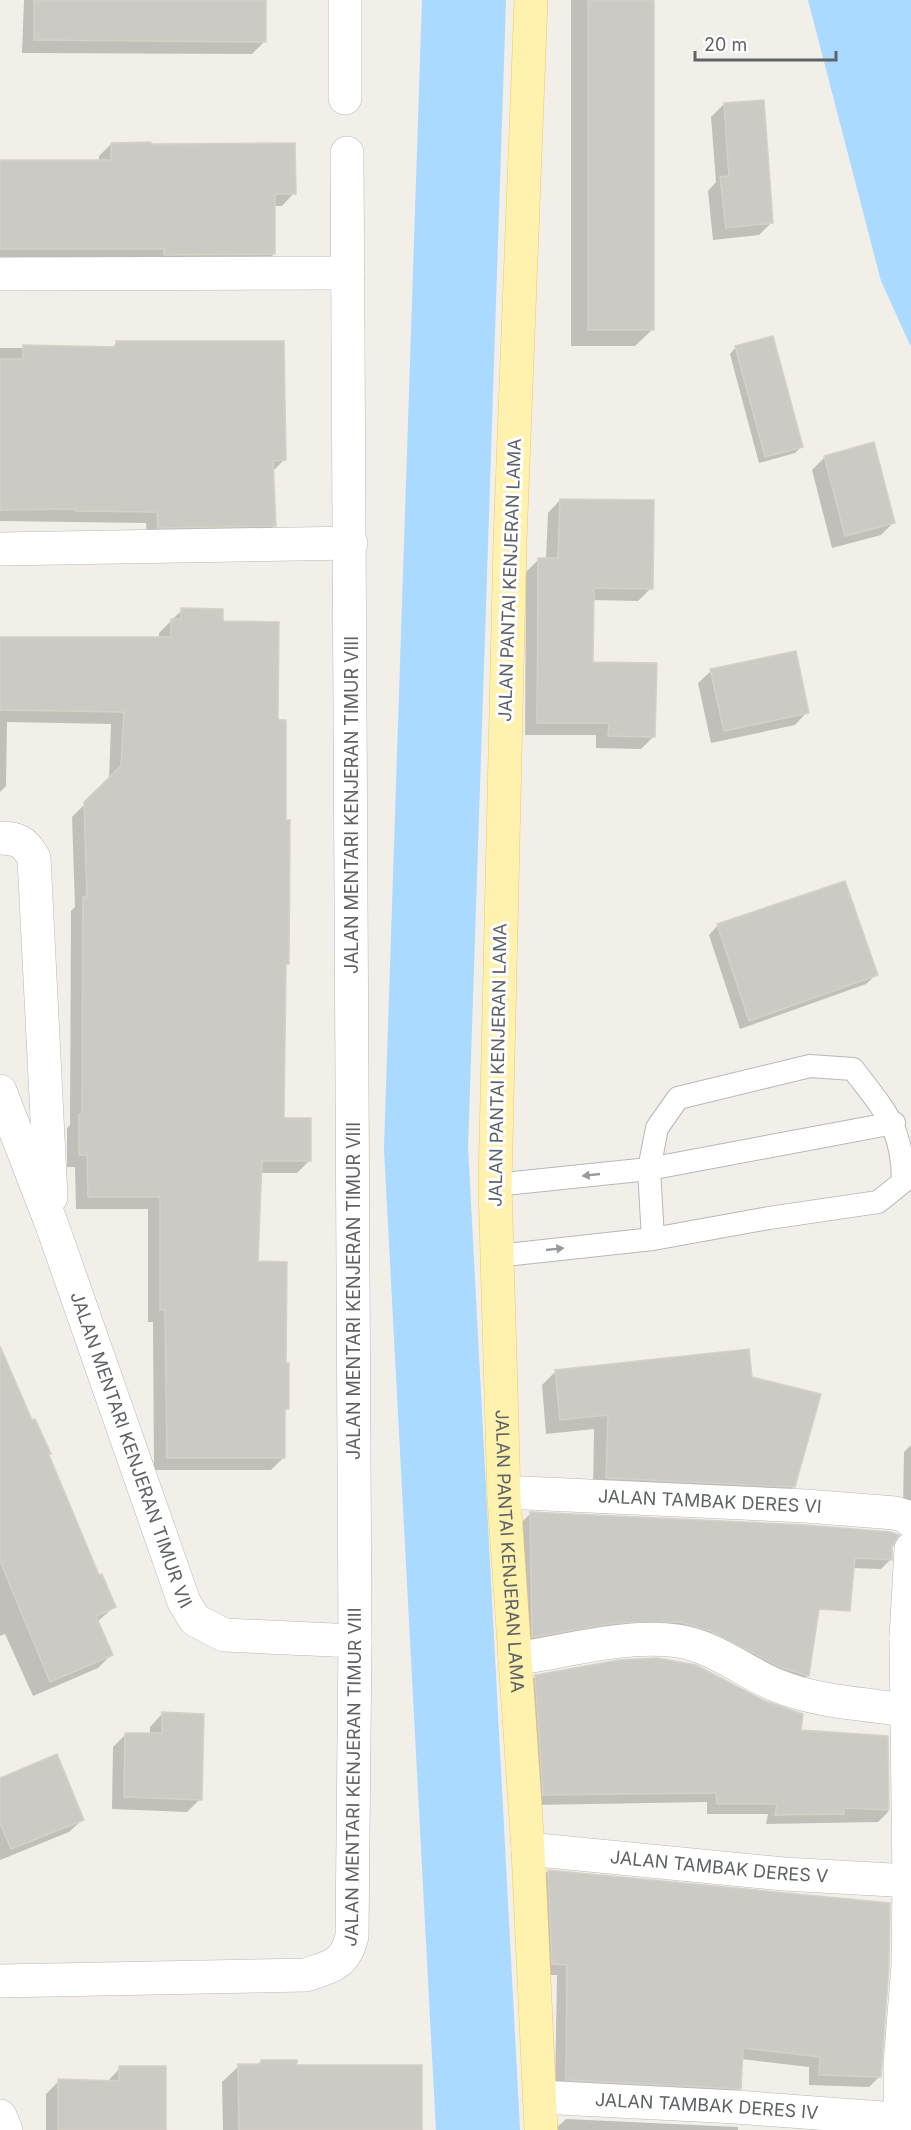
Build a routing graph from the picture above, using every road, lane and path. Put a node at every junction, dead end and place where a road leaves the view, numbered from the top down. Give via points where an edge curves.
1 (345, 0) edge
2 (531, 0) edge
3 (345, 98) dead end
4 (347, 153) dead end
5 (348, 273) junction
6 (0, 274) edge
7 (351, 543) junction
8 (0, 549) edge
9 (0, 838) edge
10 (0, 1091) edge
11 (894, 1123) junction
12 (649, 1168) junction
13 (495, 1185) junction
14 (52, 1225) junction
15 (653, 1239) junction
16 (496, 1256) junction
17 (504, 1492) junction
18 (911, 1521) edge
19 (911, 1549) edge
20 (909, 1638) edge
21 (355, 1641) junction
22 (515, 1659) junction
23 (907, 1710) junction
24 (528, 1849) junction
25 (910, 1881) edge
26 (0, 1981) edge
27 (539, 2097) junction
28 (0, 2116) edge
29 (904, 2123) edge
30 (6, 2130) edge
31 (541, 2130) edge

1 - 3 street
2 - 13 main road, JALAN PANTAI KENJERAN LAMA via 510,542
4 - 5 street, JALAN MENTARI KENJERAN TIMUR VIII
5 - 6 street
5 - 7 street, JALAN MENTARI KENJERAN TIMUR VIII
7 - 8 street
7 - 21 street, JALAN MENTARI KENJERAN TIMUR VIII
9 - 14 street, JALAN MENTARI KENJERAN TIMUR VII via 16,838 34,858
10 - 14 street, JALAN MENTARI KENJERAN TIMUR VII
11 - 12 lane
11 - 12 lane via 853,1069 810,1066 678,1098 657,1128
11 - 15 lane via 903,1157 903,1182 878,1202
12 -> 13 lane
12 - 15 lane
13 - 16 main road, JALAN PANTAI KENJERAN LAMA
14 - 21 street, JALAN MENTARI KENJERAN TIMUR VII via 184,1602 195,1620 224,1635
16 -> 15 lane
16 - 17 main road, JALAN PANTAI KENJERAN LAMA
17 - 18 street, JALAN TAMBAK DERES VI via 806,1506 896,1513
17 - 22 main road, JALAN PANTAI KENJERAN LAMA
19 - 20 street
20 - 23 street
21 - 26 street, JALAN MENTARI KENJERAN TIMUR VIII via 352,1936 349,1952 342,1960 306,1975
22 - 23 street via 633,1639 681,1641 798,1693
22 - 24 main road, JALAN PANTAI KENJERAN LAMA
23 - 25 street
24 - 25 street, JALAN TAMBAK DERES V via 784,1874
24 - 27 main road, JALAN PANTAI KENJERAN LAMA
25 - 29 street via 900,2055
27 - 29 street, JALAN TAMBAK DERES IV via 736,2106
27 - 31 main road, JALAN PANTAI KENJERAN LAMA
28 - 30 street

